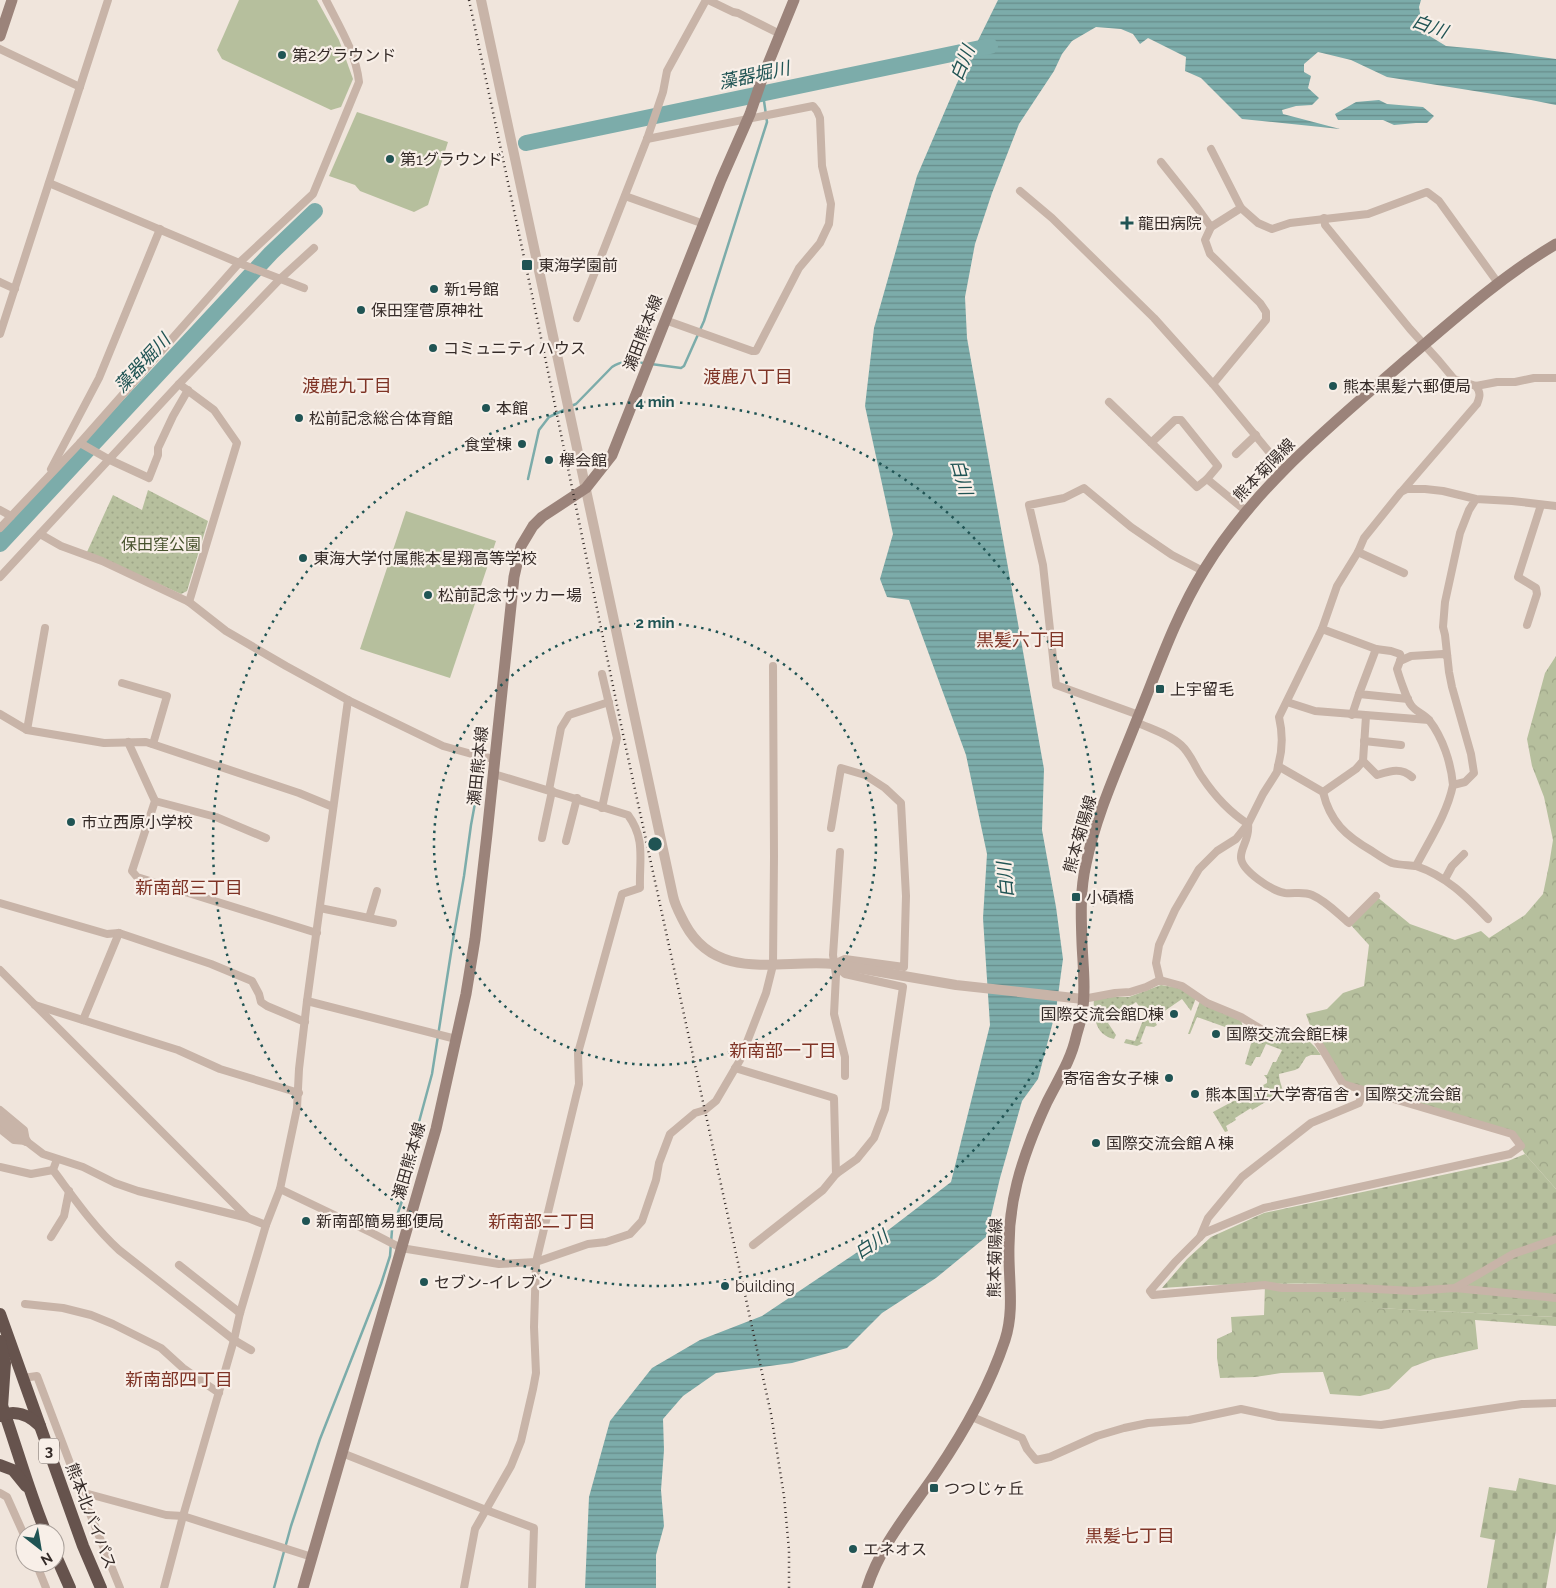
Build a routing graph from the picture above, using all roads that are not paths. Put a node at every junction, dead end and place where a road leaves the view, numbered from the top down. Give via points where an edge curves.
1 (12, 0) edge
2 (108, 0) edge
3 (326, 0) edge
4 (481, 0) edge
5 (707, 0) edge
6 (794, 0) edge
7 (780, 34) junction
8 (0, 36) edge
9 (0, 48) edge
10 (80, 87) junction
11 (749, 116) junction
12 (647, 139) junction
13 (1211, 149) dead end
14 (1161, 162) dead end
15 (49, 183) junction
16 (1020, 191) dead end
17 (625, 196) junction
18 (1240, 208) junction
19 (1324, 218) junction
20 (704, 224) junction
21 (1211, 227) junction
22 (160, 229) junction
23 (1556, 244) edge
24 (314, 248) dead end
25 (242, 264) junction
26 (280, 279) junction
27 (0, 282) edge
28 (1498, 283) junction
29 (304, 288) dead end
30 (15, 289) junction
31 (577, 318) dead end
32 (666, 320) junction
33 (0, 334) edge
34 (1424, 345) junction
35 (1556, 378) edge
36 (180, 384) junction
37 (1213, 384) junction
38 (1476, 386) junction
39 (188, 390) junction
40 (1108, 402) dead end
41 (1256, 436) junction
42 (1152, 443) junction
43 (82, 444) junction
44 (1236, 454) dead end
45 (110, 460) junction
46 (1284, 470) junction
47 (46, 478) junction
48 (1207, 479) junction
49 (586, 488) junction
50 (1401, 492) junction
51 (1476, 499) junction
52 (1541, 505) junction
53 (1556, 506) edge
54 (0, 510) edge
55 (1246, 510) junction
56 (11, 516) junction
57 (0, 528) edge
58 (40, 534) junction
59 (1358, 552) junction
60 (1203, 571) junction
61 (1404, 573) dead end
62 (0, 578) edge
63 (189, 602) junction
64 (1527, 626) dead end
65 (45, 628) dead end
66 (1322, 629) junction
67 (1376, 649) junction
68 (1447, 656) junction
69 (1400, 661) junction
70 (773, 666) dead end
71 (602, 674) dead end
72 (122, 683) dead end
73 (1359, 694) junction
74 (1408, 699) junction
75 (348, 700) junction
76 (609, 702) junction
77 (1287, 702) junction
78 (0, 714) edge
79 (1352, 715) junction
80 (1366, 716) junction
81 (1138, 719) junction
82 (1429, 720) junction
83 (27, 730) junction
84 (1364, 741) junction
85 (128, 742) junction
86 (153, 744) junction
87 (1401, 745) dead end
88 (495, 758) junction
89 (1363, 761) junction
90 (1278, 766) junction
91 (494, 774) junction
92 (1412, 777) dead end
93 (1453, 785) junction
94 (550, 791) junction
95 (1323, 792) junction
96 (576, 798) junction
97 (155, 801) junction
98 (333, 807) junction
99 (602, 808) junction
100 (1248, 824) junction
101 (831, 828) dead end
102 (266, 838) dead end
103 (542, 838) dead end
104 (566, 841) dead end
105 (840, 852) dead end
106 (1464, 854) dead end
107 (1416, 866) junction
108 (1445, 879) junction
109 (377, 891) dead end
110 (1376, 896) dead end
111 (0, 903) edge
112 (320, 908) junction
113 (369, 918) junction
114 (1488, 919) dead end
115 (393, 923) dead end
116 (119, 933) junction
117 (317, 933) junction
118 (834, 964) junction
119 (773, 965) junction
120 (0, 970) edge
121 (1160, 980) junction
122 (1083, 999) junction
123 (307, 1001) junction
124 (34, 1005) junction
125 (83, 1020) junction
126 (305, 1022) junction
127 (456, 1039) junction
128 (736, 1068) junction
129 (845, 1076) dead end
130 (1360, 1090) junction
131 (299, 1092) junction
132 (0, 1110) edge
133 (0, 1119) edge
134 (0, 1129) edge
135 (26, 1141) junction
136 (57, 1159) junction
137 (0, 1167) edge
138 (53, 1170) junction
139 (836, 1174) junction
140 (280, 1189) junction
141 (69, 1191) junction
142 (248, 1218) junction
143 (266, 1224) junction
144 (51, 1236) dead end
145 (1199, 1238) junction
146 (1556, 1239) edge
147 (753, 1245) dead end
148 (401, 1248) junction
149 (536, 1262) junction
150 (179, 1265) dead end
151 (1454, 1288) junction
152 (1556, 1298) edge
153 (25, 1304) dead end
154 (240, 1313) junction
155 (0, 1314) edge
156 (234, 1340) junction
157 (0, 1341) edge
158 (251, 1350) dead end
159 (23, 1378) junction
160 (219, 1393) junction
161 (1556, 1403) edge
162 (2, 1410) edge
163 (972, 1417) junction
164 (41, 1427) junction
165 (342, 1453) junction
166 (0, 1465) edge
167 (31, 1492) junction
168 (81, 1492) junction
169 (0, 1493) edge
170 (486, 1510) junction
171 (183, 1516) junction
172 (19, 1523) edge
173 (42, 1523) edge
174 (312, 1557) junction
175 (40, 1573) edge
176 (63, 1573) edge
177 (46, 1588) edge
178 (70, 1588) edge
179 (101, 1588) edge
180 (120, 1588) edge
181 (164, 1588) edge
182 (303, 1588) edge
183 (464, 1588) edge
184 (532, 1588) edge
185 (866, 1588) edge

1 - 8 main road
2 - 10 street
3 - 25 street via 358,68 359,82 313,194
4 - 49 street
5 - 7 street
5 - 12 street via 667,71
6 - 7 main road, 瀬田熊本線
7 - 11 main road, 瀬田熊本線
9 - 10 street
10 - 15 street
11 - 12 street
11 - 20 main road, 瀬田熊本線
11 - 32 street via 813,106 818,111 822,166 831,204 829,224 820,243 799,268 756,351
12 - 17 street
13 - 18 street
14 - 21 street
15 - 22 street
15 - 30 street
16 - 37 street via 1154,318
17 - 20 street
17 - 31 street
18 - 19 street via 1258,223 1272,229
18 - 21 street
19 - 28 street via 1368,214 1427,192 1439,201
19 - 34 street via 1325,225
20 - 32 main road, 瀬田熊本線
21 - 37 street via 1205,240 1210,254 1266,312 1266,320
22 - 25 street
22 - 47 street via 99,378
23 - 28 main road, 熊本菊陽線
24 - 26 street
25 - 26 street
25 - 43 street
26 - 29 street
26 - 36 street
27 - 30 street
28 - 34 main road, 熊本菊陽線
30 - 33 street
32 - 49 main road, 瀬田熊本線 via 612,455
34 - 38 street via 1454,379
34 - 46 main road, 熊本菊陽線
35 - 38 street
36 - 39 street
36 - 45 street
37 - 41 street
38 - 50 street via 1480,396 1477,404
39 - 45 street via 158,448 149,478
39 - 63 street via 214,410 236,443
40 - 42 street
41 - 44 street
41 - 46 street
42 - 48 street via 1197,487
42 - 48 street via 1175,420 1182,420 1218,466
43 - 45 street
43 - 47 street
45 - 58 street
46 - 55 main road, 熊本菊陽線
47 - 56 street
48 - 55 street
49 - 88 main road, 瀬田熊本線 via 542,517 521,546 514,577
49 - 119 street via 675,906 697,943 718,958
50 - 51 street via 1425,489
50 - 59 street via 1368,533
51 - 52 street
51 - 68 street via 1460,533 1445,602 1443,627
52 - 53 street
52 - 64 street via 1518,577 1536,588
54 - 56 street
55 - 60 main road, 熊本菊陽線
56 - 57 street
58 - 62 street
58 - 63 street
59 - 61 street
59 - 66 street via 1337,586
60 - 81 main road, 熊本菊陽線 via 1187,601
60 - 81 street via 1140,533 1084,488 1064,498 1030,505 1043,565 1056,685
63 - 75 street via 226,631
65 - 83 street
66 - 67 street
66 - 77 street
67 - 69 street via 1400,654
67 - 73 street
68 - 69 street via 1411,656
68 - 93 street via 1474,773 1465,782
69 - 74 street via 1397,669
70 - 119 street
71 - 76 street
72 - 86 street via 167,696
73 - 74 street
73 - 79 street
74 - 82 street
75 - 88 street via 443,746
75 - 98 street
76 - 94 street via 569,715 561,728
76 - 99 street via 618,738
77 - 79 street via 1315,711
77 - 90 street via 1279,717 1283,744
78 - 83 street
79 - 80 street
80 - 82 street
80 - 84 street
81 - 100 street via 1187,750 1202,777
81 - 122 main road, 熊本菊陽線 via 1097,824 1086,862 1081,897
82 - 93 street via 1450,764
83 - 85 street via 104,742
84 - 87 street
84 - 89 street
85 - 86 street
85 - 97 street
86 - 98 street
88 - 91 main road, 瀬田熊本線
89 - 92 street via 1377,775 1396,770
89 - 95 street
90 - 95 street
90 - 100 street
91 - 94 street
91 - 127 main road, 瀬田熊本線 via 475,939
93 - 107 street via 1444,815
94 - 96 street
94 - 103 street
95 - 107 street via 1326,805 1345,834 1393,863
96 - 99 street
96 - 104 street
97 - 102 street via 216,818
97 - 117 street via 132,870 137,877
98 - 112 street
99 - 149 street via 628,815 636,825 640,842 640,888 622,894 578,1053 579,1084
100 - 110 street via 1249,833 1240,856 1242,864 1264,883 1283,893 1306,892 1313,895 1349,923
100 - 121 street via 1236,839 1216,851 1199,869 1175,910 1159,945 1156,963
101 - 118 street via 841,768 865,775 901,803 906,896 904,967 845,959
105 - 118 street
106 - 108 street
107 - 108 street
108 - 114 street
109 - 113 street
111 - 116 street via 107,934
112 - 113 street
112 - 117 street
113 - 115 street
116 - 125 street
116 - 126 street via 252,981 267,1006
117 - 123 street
118 - 119 street
118 - 122 street via 956,985
118 - 129 street via 834,1014 845,1057
118 - 139 street via 846,974 903,987 885,1109 874,1138 858,1159
119 - 128 street via 760,1009
120 - 124 street
121 - 122 street via 1130,992
121 - 130 street via 1182,986 1207,1003 1264,1031 1313,1034 1343,1084
122 - 163 main road, 熊本菊陽線 via 1075,1044 1032,1137 1016,1185 1009,1229 1011,1308 1007,1336
123 - 126 street
123 - 127 street
124 - 125 street
124 - 142 street
125 - 131 street via 178,1050 220,1069
126 - 131 street
127 - 148 main road, 瀬田熊本線 via 436,1129
128 - 139 street via 834,1098
128 - 149 street via 716,1101 705,1110 695,1112 670,1134 642,1220 630,1234
130 - 145 street via 1359,1103 1311,1123 1242,1177 1208,1218
130 - 145 street via 1512,1134 1521,1146 1510,1154 1264,1208
131 - 140 street
132 - 135 street via 24,1130
133 - 135 street
134 - 135 street via 14,1140
135 - 136 street via 43,1154
136 - 138 street
136 - 142 street via 138,1191
137 - 138 street via 31,1174
138 - 141 street
139 - 147 street via 822,1190
140 - 143 street
140 - 148 street
141 - 144 street via 64,1216
141 - 156 street via 90,1221 119,1250
142 - 143 street
143 - 154 street
145 - 151 street via 1150,1291 1153,1295 1265,1285 1414,1291
146 - 151 street via 1513,1254
148 - 149 street via 499,1264
148 - 165 main road, 瀬田熊本線
149 - 170 street via 535,1381 512,1466
150 - 154 street
151 - 152 street
153 - 160 street via 63,1308 113,1324 161,1348 182,1368
154 - 156 street
155 - 159 highway, 熊本北バイパス / 3
156 - 158 street
156 - 160 street
157 - 162 highway via 6,1363
159 - 164 highway, 熊本北バイパス / 3
159 - 168 street via 37,1376
160 - 171 street
161 - 163 street via 1522,1404 1381,1425 1279,1417 1241,1409 1189,1420 1124,1428 1036,1460 1022,1438
162 - 164 highway via 26,1415
162 - 167 highway, 3
163 - 185 main road, 熊本菊陽線 via 890,1539
164 - 179 highway, 熊本北バイパス / 3
165 - 170 street
165 - 174 main road, 瀬田熊本線
166 - 167 highway via 13,1470
167 - 173 highway, 3
168 - 171 street via 166,1515
168 - 180 street
169 - 172 street via 7,1497
170 - 183 street via 475,1529
170 - 184 street via 534,1528
171 - 174 street
171 - 181 street
174 - 182 main road, 瀬田熊本線
175 - 177 street
176 - 178 highway

